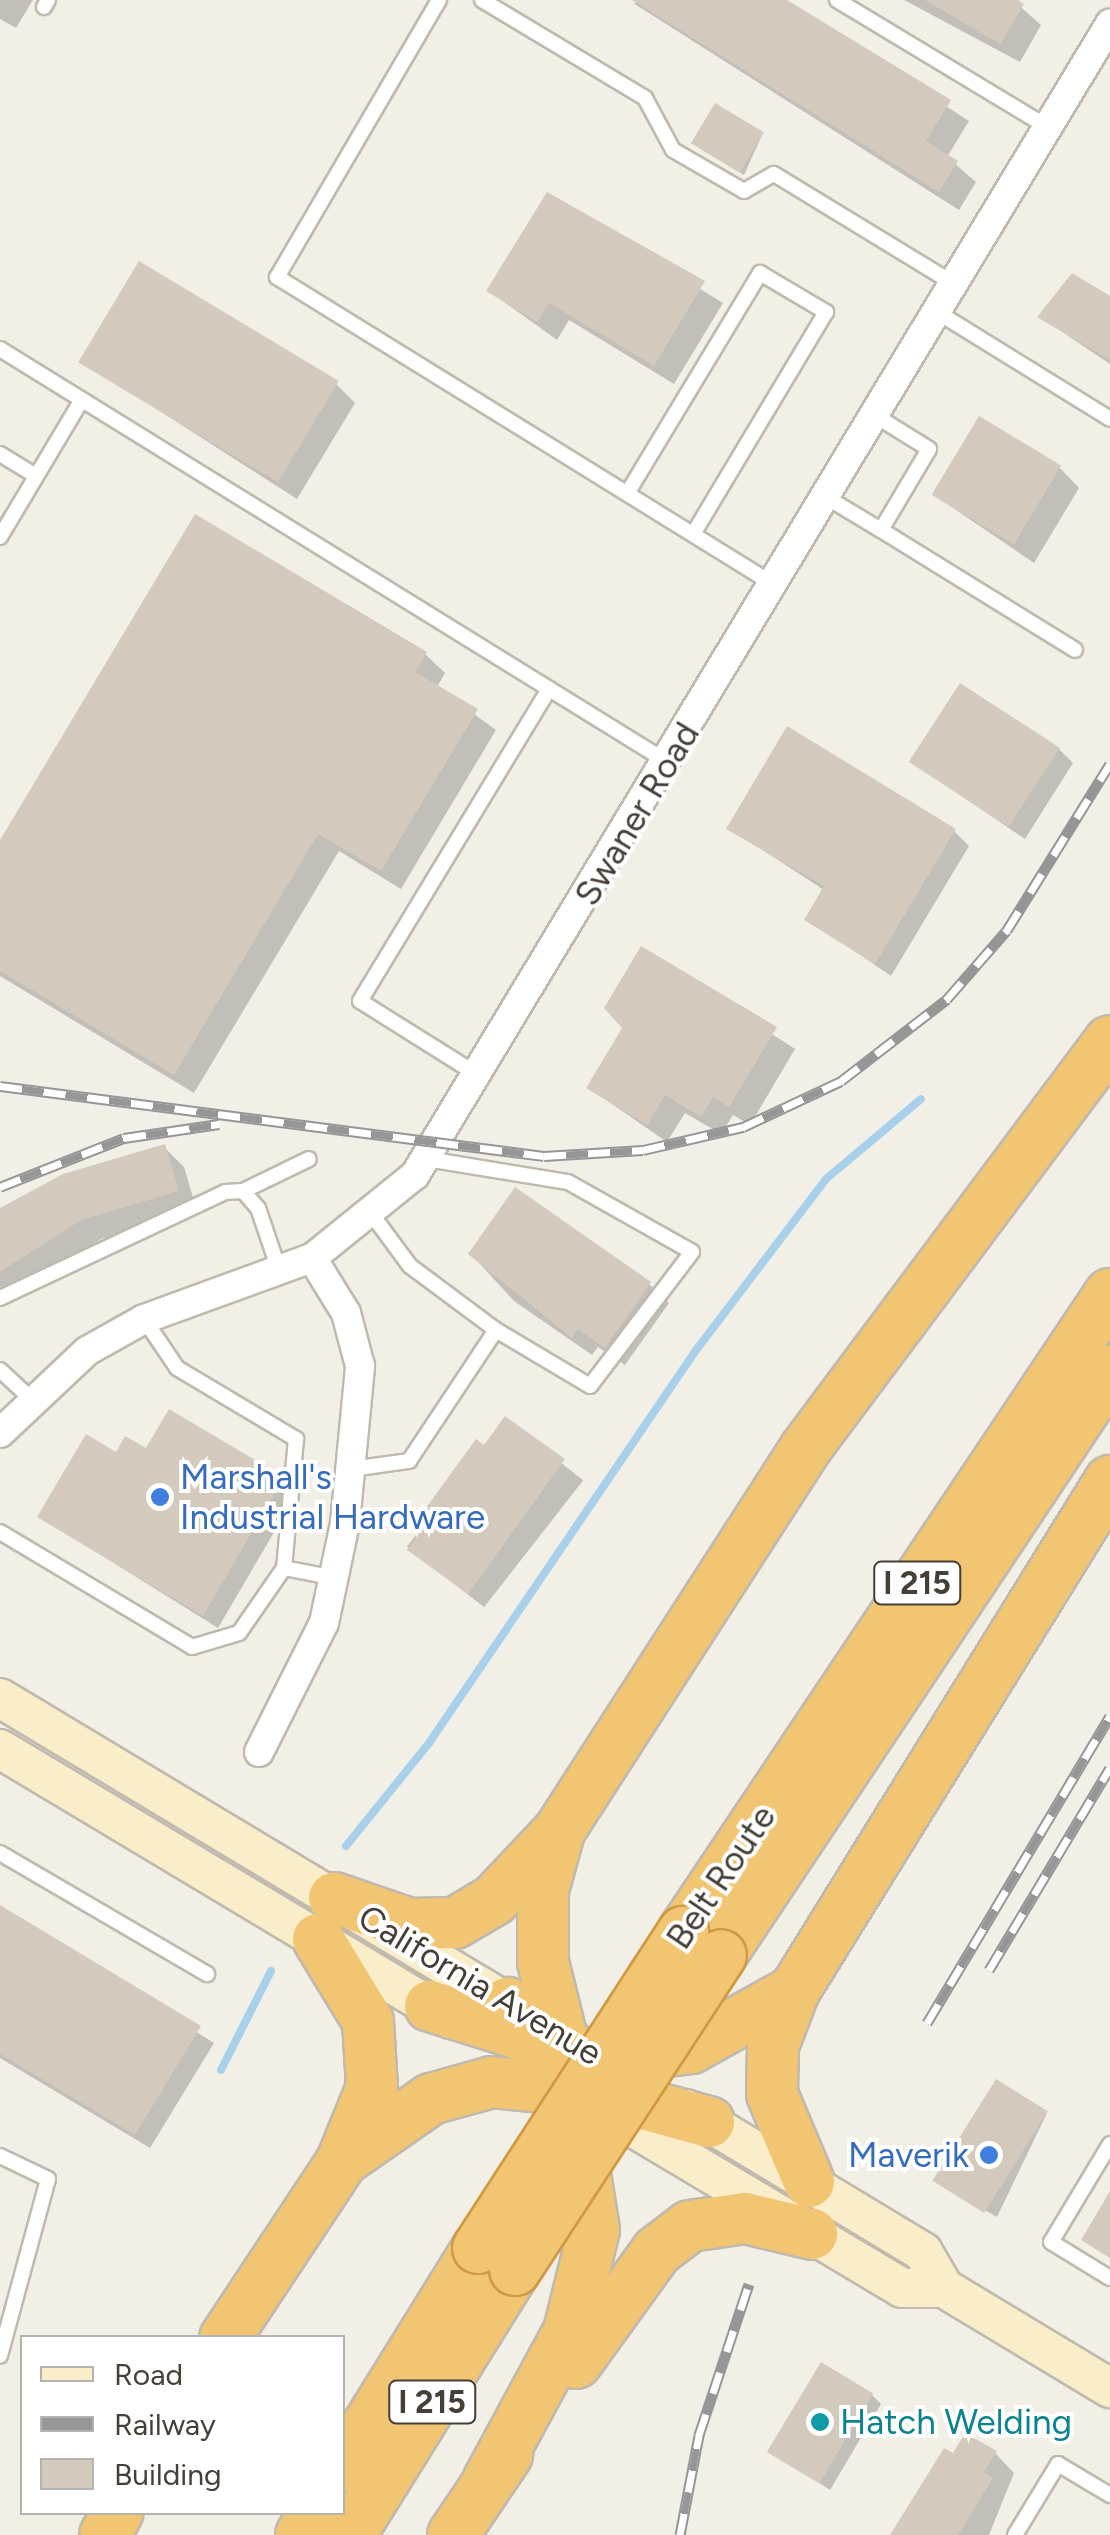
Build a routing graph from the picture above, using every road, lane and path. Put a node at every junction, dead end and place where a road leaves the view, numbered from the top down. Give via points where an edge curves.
1 (440, 0) edge
2 (482, 0) edge
3 (836, 0) edge
4 (1110, 24) edge
5 (1048, 128) junction
6 (954, 284) junction
7 (937, 312) junction
8 (0, 349) edge
9 (81, 401) junction
10 (876, 416) junction
11 (1110, 420) edge
12 (0, 454) edge
13 (36, 476) junction
14 (628, 492) junction
15 (826, 497) junction
16 (881, 530) junction
17 (1, 534) edge
18 (693, 534) junction
19 (773, 584) junction
20 (1076, 650) dead end
21 (549, 689) junction
22 (670, 763) junction
23 (1110, 1041) edge
24 (479, 1076) junction
25 (426, 1158) junction
26 (309, 1159) dead end
27 (243, 1191) junction
28 (373, 1216) junction
29 (312, 1258) junction
30 (280, 1273) junction
31 (1110, 1294) edge
32 (0, 1298) edge
33 (144, 1319) junction
34 (496, 1330) junction
35 (0, 1370) edge
36 (1110, 1371) edge
37 (30, 1398) junction
38 (0, 1433) edge
39 (351, 1468) junction
40 (1110, 1482) edge
41 (0, 1532) edge
42 (284, 1568) junction
43 (336, 1578) junction
44 (0, 1698) edge
45 (0, 1749) edge
46 (259, 1752) dead end
47 (559, 1831) junction
48 (0, 1853) edge
49 (326, 1919) junction
50 (702, 1944) junction
51 (206, 1974) dead end
52 (794, 1990) junction
53 (430, 2006) joint
54 (561, 2050) junction
55 (709, 2122) joint
56 (644, 2133) joint
57 (1110, 2144) edge
58 (0, 2156) edge
59 (342, 2161) junction
60 (809, 2182) junction
61 (812, 2234) junction
62 (496, 2259) junction
63 (1110, 2278) edge
64 (944, 2288) junction
65 (227, 2335) edge
66 (0, 2356) edge
67 (1110, 2388) edge
68 (345, 2463) edge
69 (488, 2481) junction
70 (1110, 2495) edge
71 (350, 2535) edge
72 (453, 2535) edge
73 (1015, 2535) edge

1 - 14 lane via 277,277
2 - 6 lane via 645,98 673,150 744,190 774,174
3 - 5 lane
4 - 5 street, Swaner Road
5 - 6 street, Swaner Road
6 - 7 street, Swaner Road
7 - 10 street, Swaner Road
7 - 11 lane
8 - 9 lane
9 - 13 lane
9 - 21 lane
10 - 15 street, Swaner Road
10 - 16 lane via 929,449
12 - 13 lane
13 - 17 lane
14 - 18 lane
14 - 18 lane via 760,273 826,312
15 - 16 lane
15 - 19 street, Swaner Road
16 - 20 lane
18 - 19 lane
19 - 22 street, Swaner Road
21 - 22 lane
21 - 24 lane via 360,1001
22 - 24 street, Swaner Road
23 - 47 highway via 821,1426
24 - 25 street, Swaner Road
25 - 28 street, Swaner Road
25 - 34 lane via 568,1182 692,1252 590,1386
26 - 27 lane
27 - 30 lane
27 - 32 lane
28 - 29 street, Swaner Road
28 - 34 lane via 410,1266
29 - 30 street, Swaner Road
29 - 39 street via 356,1338
30 - 33 street, Swaner Road
31 - 50 highway, Belt Route / I 215
33 - 37 street, Swaner Road
33 - 42 lane via 178,1368 296,1439
34 - 39 lane via 409,1461
35 - 37 lane
36 - 50 highway, Belt Route / I 215
37 - 38 street, Swaner Road
39 - 43 street
40 - 52 highway
41 - 42 lane via 192,1646 239,1633
42 - 43 lane
43 - 46 street via 306,1666
44 - 49 main road, California Avenue
45 - 49 main road, California Avenue
47 - 49 highway via 494,1900 455,1923
47 - 54 highway via 541,1936
48 - 51 lane
49 - 53 main road, California Avenue
49 - 54 main road, California Avenue
49 - 59 highway via 373,2044 367,2106
50 - 62 highway, Belt Route / I 215, bridge
52 - 54 highway via 691,2048 642,2058
52 - 60 highway via 773,2046 772,2094
53 - 54 highway
54 - 55 highway
54 - 56 highway
54 - 59 highway via 406,2112
54 - 69 highway via 590,2172 590,2265 570,2331
55 - 60 main road
56 - 61 main road
57 - 63 lane via 1050,2242
58 - 66 lane via 48,2179
59 - 65 highway
60 - 64 main road via 923,2252
61 - 64 main road via 902,2288
61 - 69 highway via 724,2218 674,2236
62 - 68 highway, Belt Route / I 215
62 - 71 highway, Belt Route / I 215
64 - 67 main road
69 - 72 highway
70 - 73 lane via 1058,2464

